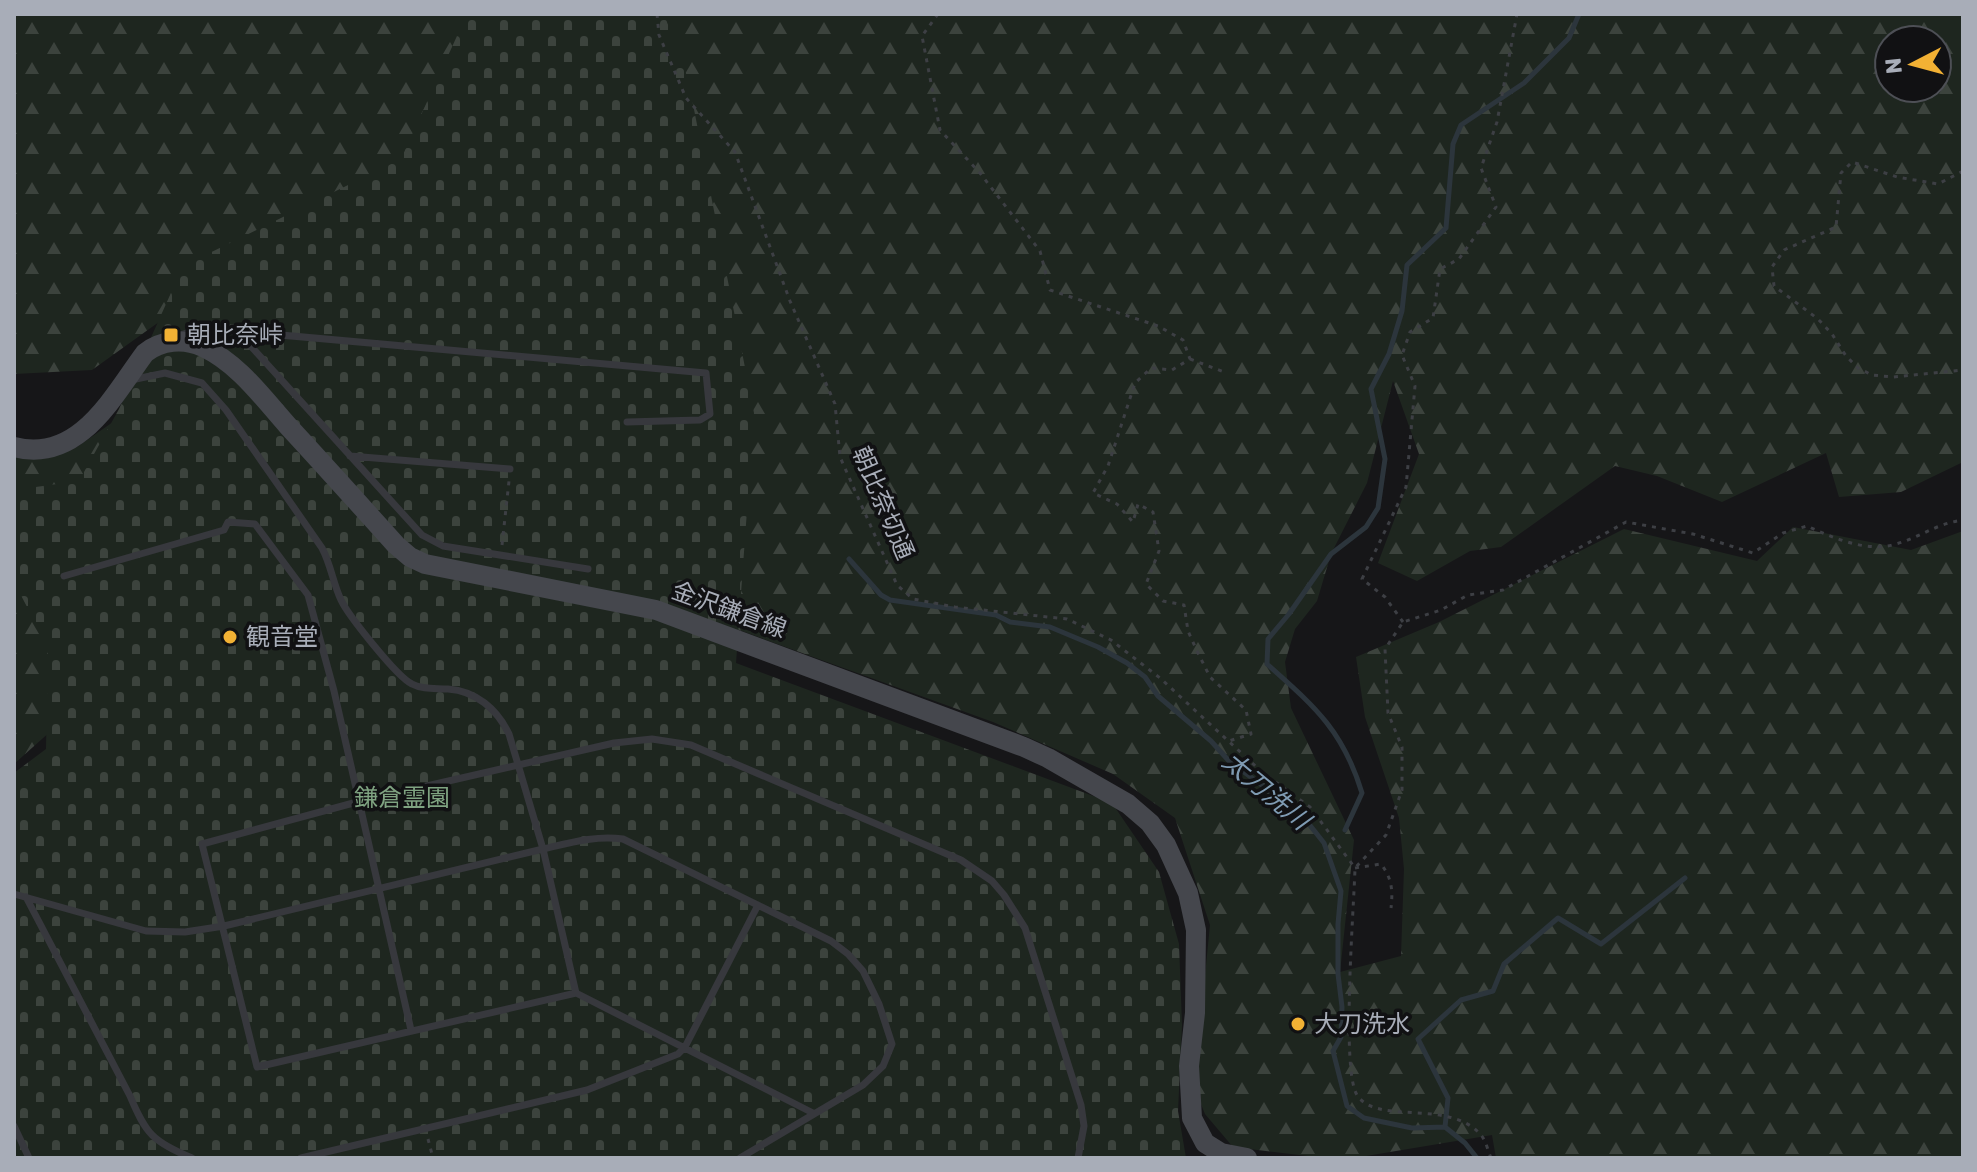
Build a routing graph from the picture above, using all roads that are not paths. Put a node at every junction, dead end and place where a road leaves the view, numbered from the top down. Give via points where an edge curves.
1 (238, 332) junction
2 (156, 344) junction
3 (123, 381) junction
4 (627, 422) dead end
5 (14, 447) edge
6 (350, 456) junction
7 (510, 469) road end
8 (588, 569) dead end
9 (64, 576) dead end
10 (518, 767) junction
11 (357, 802) junction
12 (543, 849) junction
13 (379, 887) junction
14 (14, 894) edge
15 (26, 897) junction
16 (758, 905) junction
17 (224, 926) junction
18 (576, 993) junction
19 (411, 1030) junction
20 (685, 1047) junction
21 (813, 1113) junction
22 (14, 1126) edge
23 (29, 1158) edge
24 (192, 1158) edge
25 (301, 1158) edge
26 (740, 1158) edge
27 (1078, 1158) edge
28 (1247, 1158) edge

1 - 2 lane via 197,330
1 - 4 lane via 706,373 710,414 700,420
1 - 6 lane
2 - 3 main road
2 - 28 main road, 金沢鎌倉線 via 187,342 221,357 410,557 656,610 1024,747 1128,804 1166,845 1188,893 1196,930 1189,1066 1192,1118 1205,1143 1221,1153
3 - 5 main road via 94,423 74,438 33,451
3 - 10 lane via 165,373 202,383 322,548 343,604 392,666 411,684 465,692 491,708 509,734
6 - 7 lane
6 - 8 lane via 422,535 443,546
9 - 11 lane via 224,530 228,522 255,524 308,595
10 - 11 lane
10 - 12 lane
10 - 27 lane via 614,743 672,741 715,754 977,869 1004,895 1025,928 1081,1105 1084,1126
11 - 13 lane
11 - 17 lane via 202,844
12 - 13 lane
12 - 16 lane via 590,839 623,839
12 - 18 lane
13 - 17 lane
13 - 19 lane
14 - 15 lane
15 - 17 lane via 146,931
15 - 24 lane via 145,1129
16 - 20 lane
16 - 21 lane via 848,954 863,971 892,1044 883,1066 863,1085
17 - 19 lane via 257,1067
18 - 19 lane
18 - 20 lane
20 - 21 lane
20 - 25 lane via 587,1090
21 - 26 lane
22 - 23 lane

